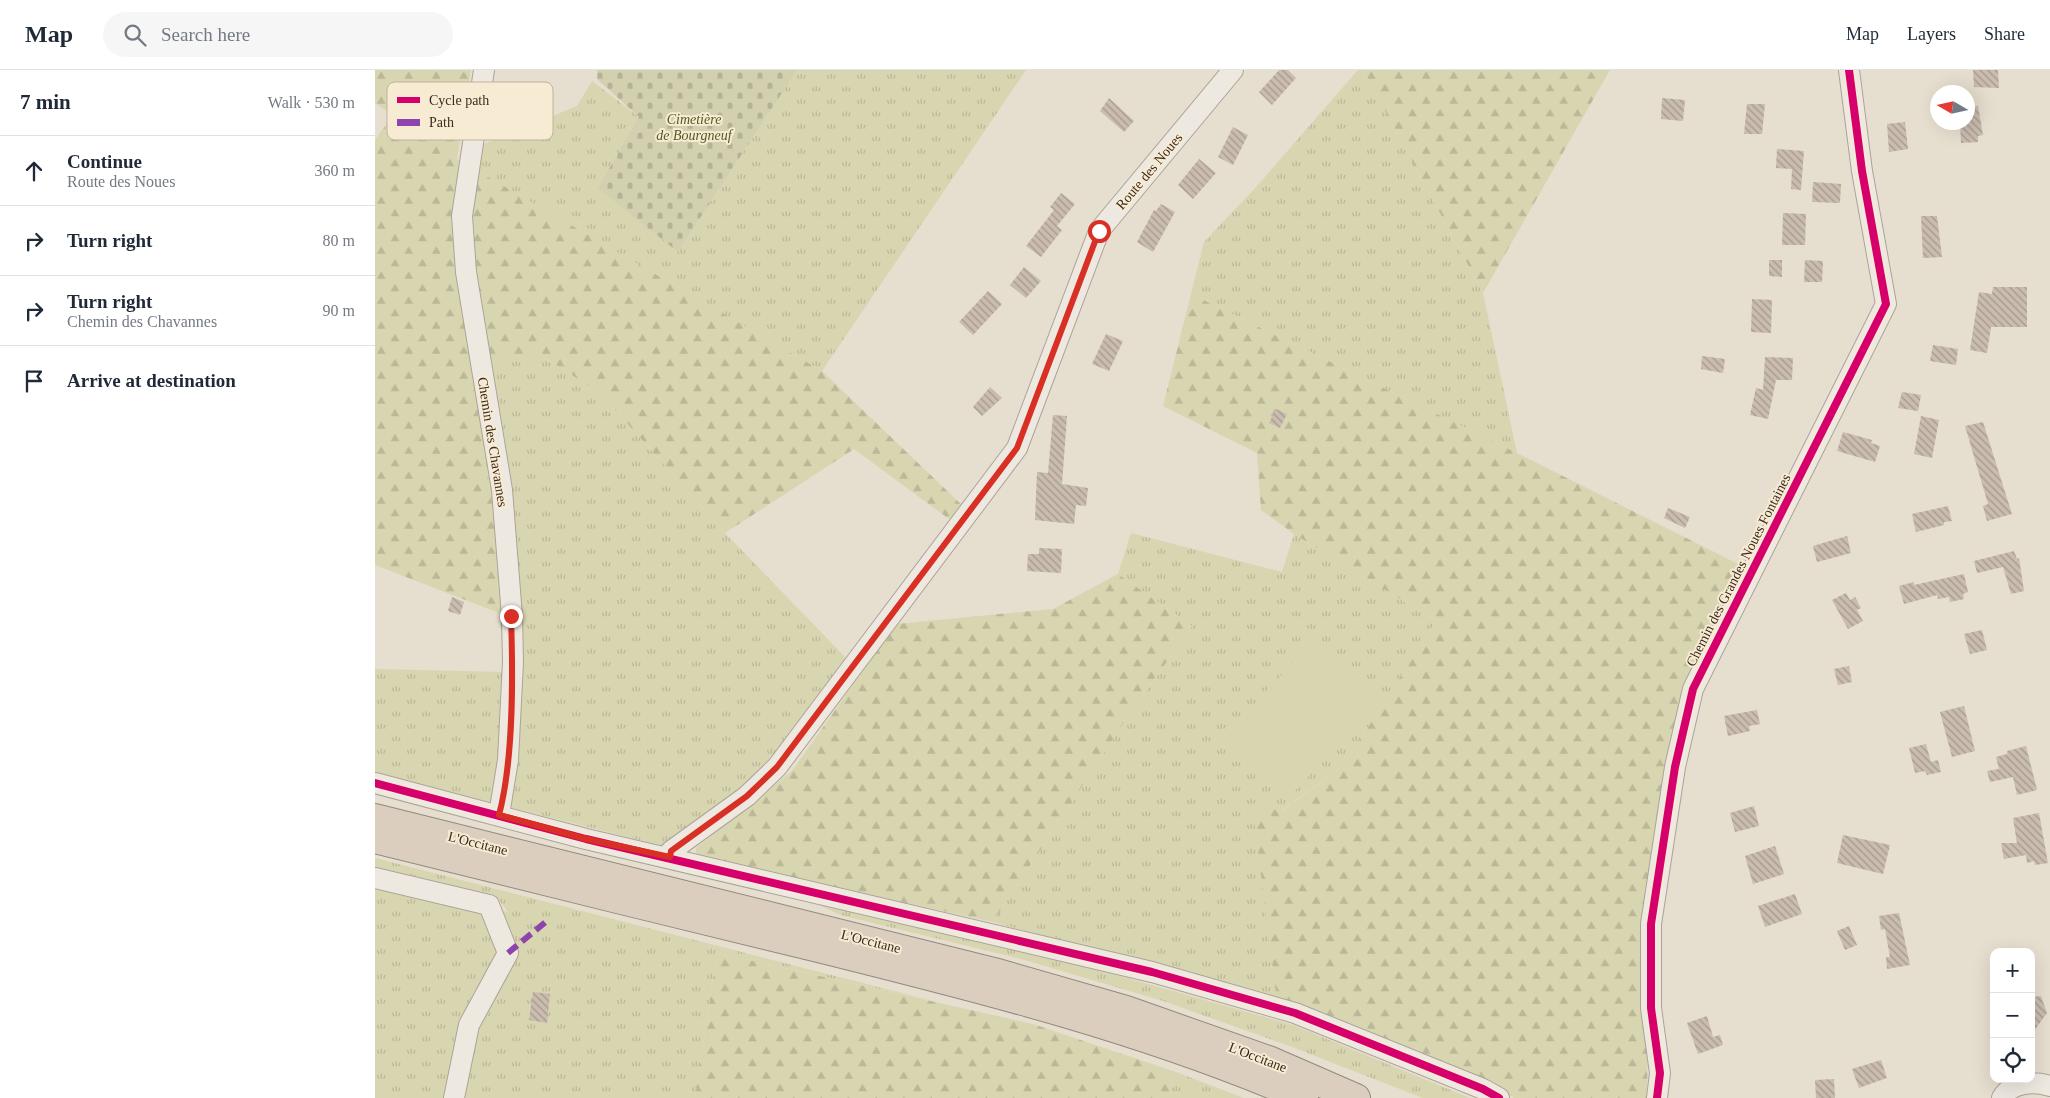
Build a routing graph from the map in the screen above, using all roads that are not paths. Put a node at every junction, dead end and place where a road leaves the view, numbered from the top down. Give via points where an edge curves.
1 (1233, 70) edge
2 (1849, 70) edge
3 (472, 140) edge
4 (375, 783) edge
5 (499, 815) junction
6 (375, 818) edge
7 (375, 839) edge
8 (670, 857) junction
9 (375, 878) edge
10 (2050, 1086) edge
11 (455, 1098) edge
12 (1304, 1098) edge
13 (1356, 1098) edge
14 (1499, 1098) edge
15 (1657, 1098) edge
16 (2001, 1098) edge

1 - 8 street, Route des Noues via 1099,231 1017,448 777,767 747,796 671,851
2 - 15 street, Chemin des Grandes Noues Fontaines via 1862,171 1886,304 1693,689 1675,767 1651,924 1651,1008 1660,1073
3 - 5 street, Chemin des Chavannes via 462,216 465,272 502,490 513,662 508,760
4 - 5 street
5 - 8 street via 586,839
6 - 13 highway, L'Occitane via 995,972 1126,1010 1271,1061
7 - 12 highway, L'Occitane via 1069,1013 1187,1052
8 - 14 street via 1152,972 1286,1010 1483,1088
9 - 11 street via 489,905 508,953 469,1025
10 - 16 street via 2020,1084

